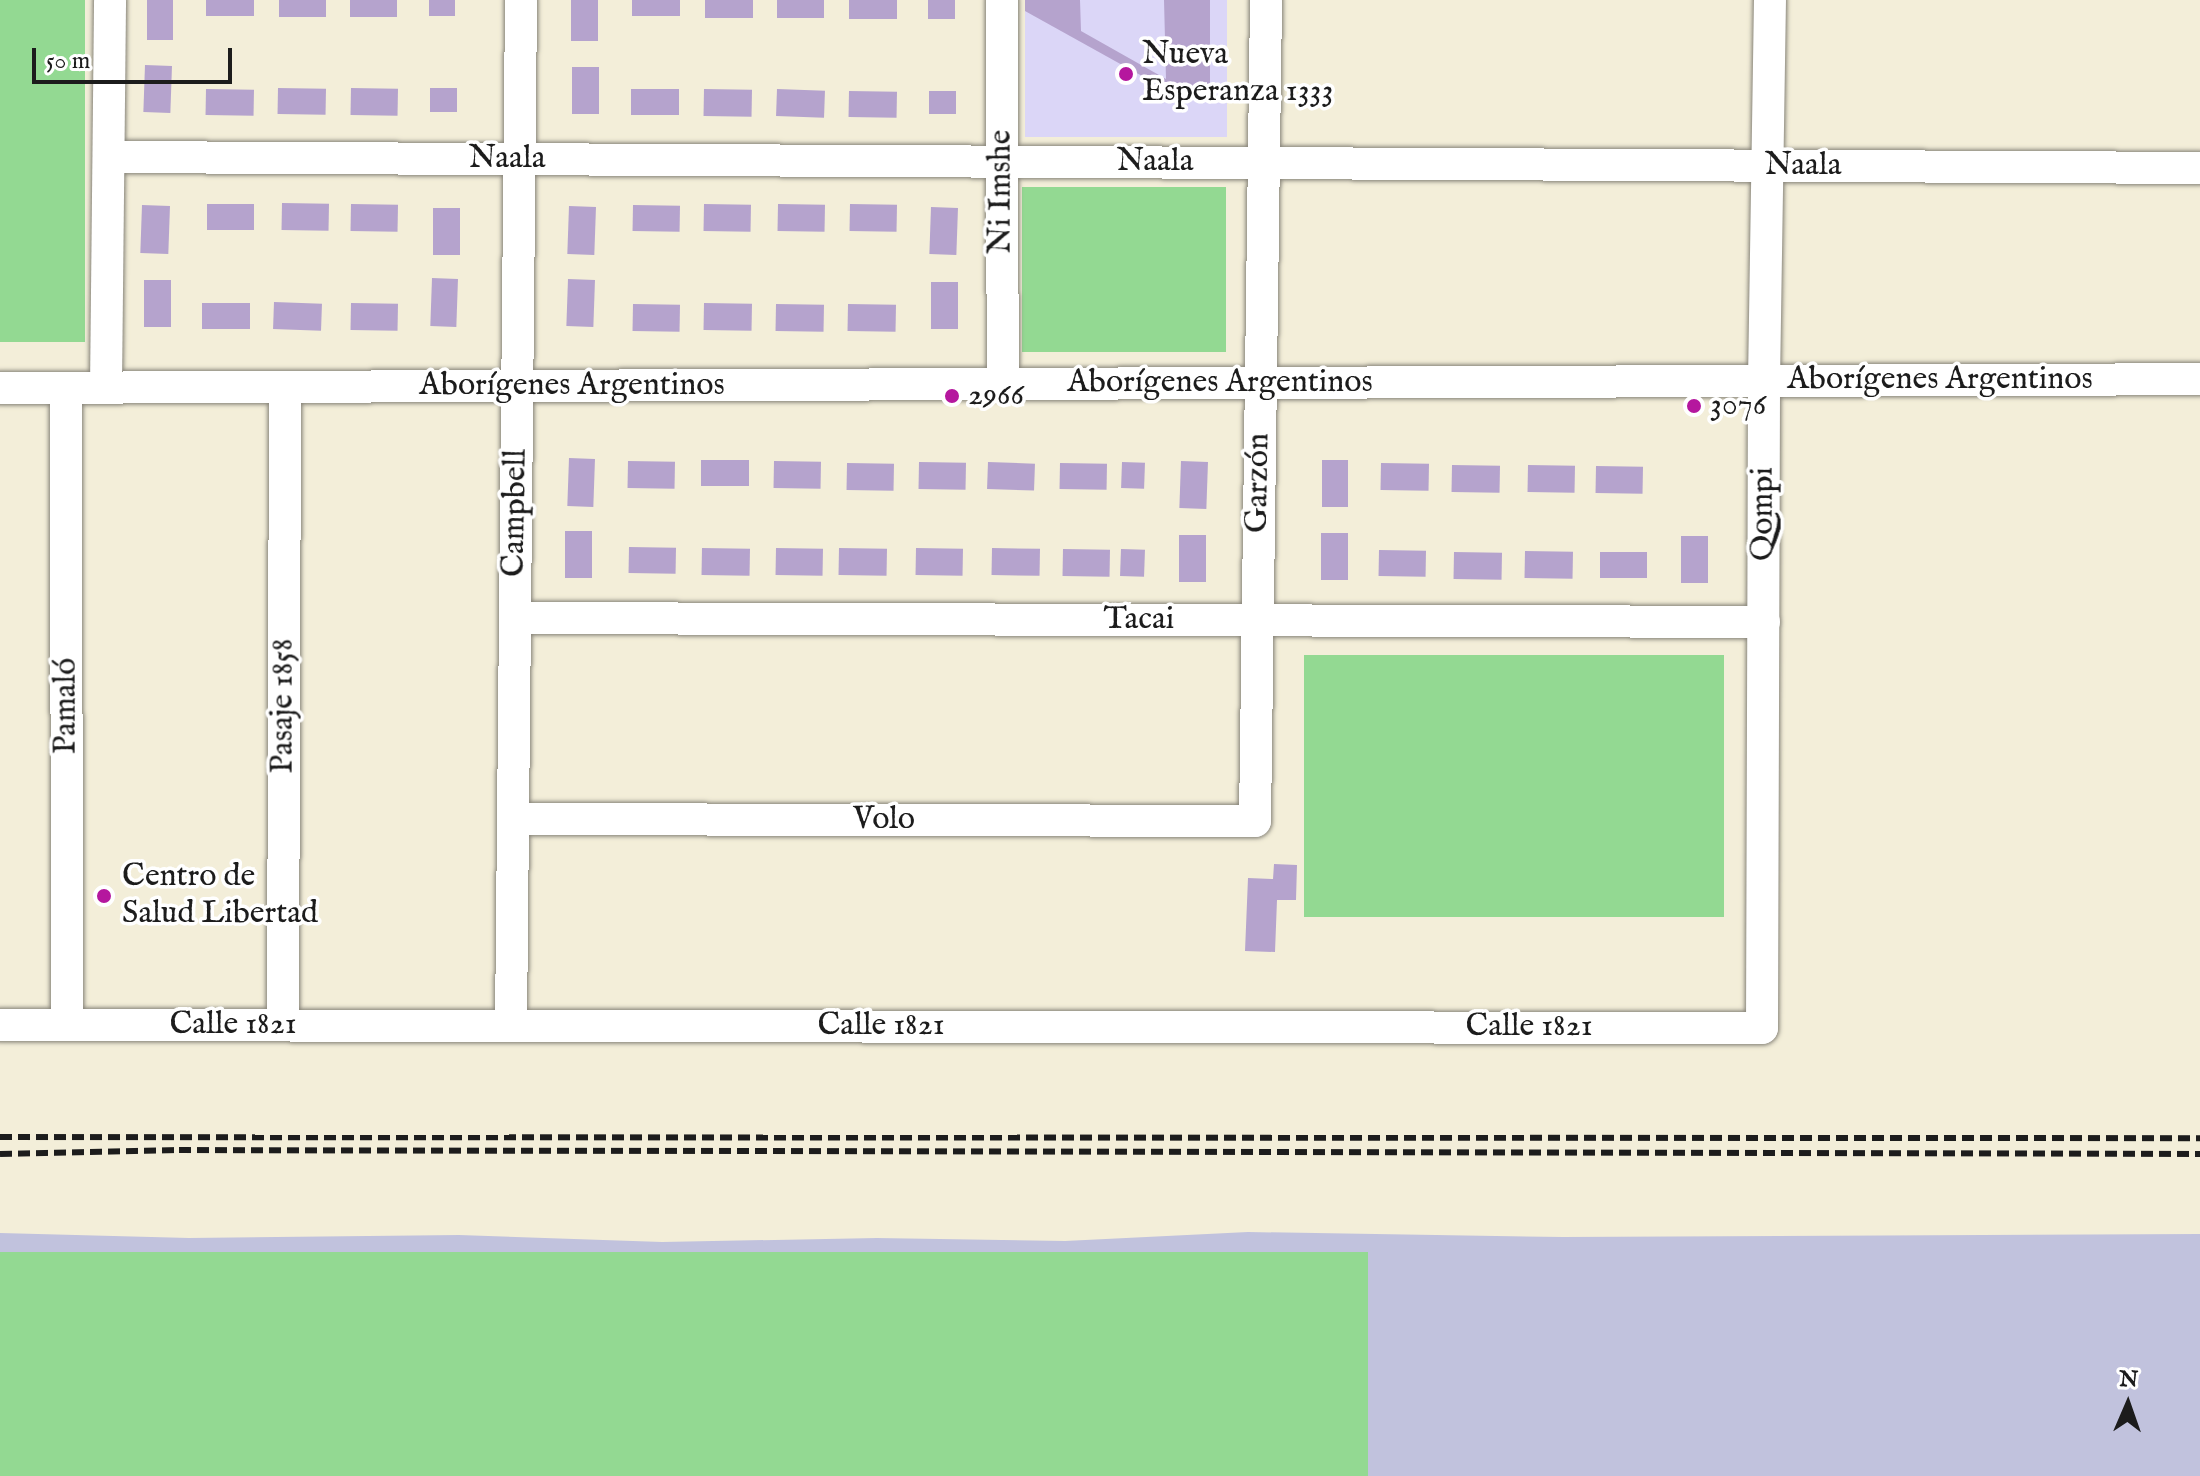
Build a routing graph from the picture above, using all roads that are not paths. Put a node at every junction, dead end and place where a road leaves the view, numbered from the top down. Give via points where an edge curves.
1 (110, 0) edge
2 (521, 0) edge
3 (1002, 0) edge
4 (1266, 0) edge
5 (1770, 0) edge
6 (109, 157) junction
7 (519, 159) junction
8 (1002, 161) junction
9 (1264, 163) junction
10 (1769, 165) junction
11 (2200, 168) edge
12 (2200, 379) edge
13 (1764, 381) junction
14 (1260, 383) junction
15 (1003, 384) junction
16 (517, 386) junction
17 (106, 387) junction
18 (285, 387) junction
19 (0, 388) edge
20 (66, 388) junction
21 (515, 618) junction
22 (1258, 620) junction
23 (1764, 622) junction
24 (513, 819) junction
25 (1255, 821) joint
26 (0, 1025) edge
27 (67, 1025) junction
28 (283, 1025) junction
29 (511, 1026) junction
30 (1762, 1028) joint

1 - 6 street
2 - 7 street, Campbell
3 - 8 street, Ni Imshe
4 - 9 street, Garzón
5 - 10 street, Qompi
6 - 7 street, Naala
6 - 17 street
7 - 8 street, Naala
7 - 16 street, Campbell
8 - 9 street, Naala
8 - 15 street, Ni Imshe
9 - 10 street, Naala
9 - 14 street, Garzón
10 - 11 street, Naala
10 - 13 street, Qompi
12 - 13 street, Aborígenes Argentinos
13 - 14 street, Aborígenes Argentinos
13 - 23 street, Qompi
14 - 15 street, Aborígenes Argentinos
14 - 22 street, Garzón
15 - 16 street, Aborígenes Argentinos
16 - 18 street, Aborígenes Argentinos
16 - 21 street, Campbell
17 - 18 street, Aborígenes Argentinos
17 - 20 street, Aborígenes Argentinos
18 - 28 street, Pasaje 1858
19 - 20 street, Aborígenes Argentinos
20 - 27 street, Pamaló
21 - 22 street, Tacai
21 - 24 street, Campbell
22 - 23 street, Tacai
22 - 25 street, Garzón
23 - 30 street, Qompi
24 - 25 street, Volo
24 - 29 street, Campbell
26 - 27 street, Calle 1821
27 - 28 street, Calle 1821
28 - 29 street, Calle 1821
29 - 30 street, Calle 1821

